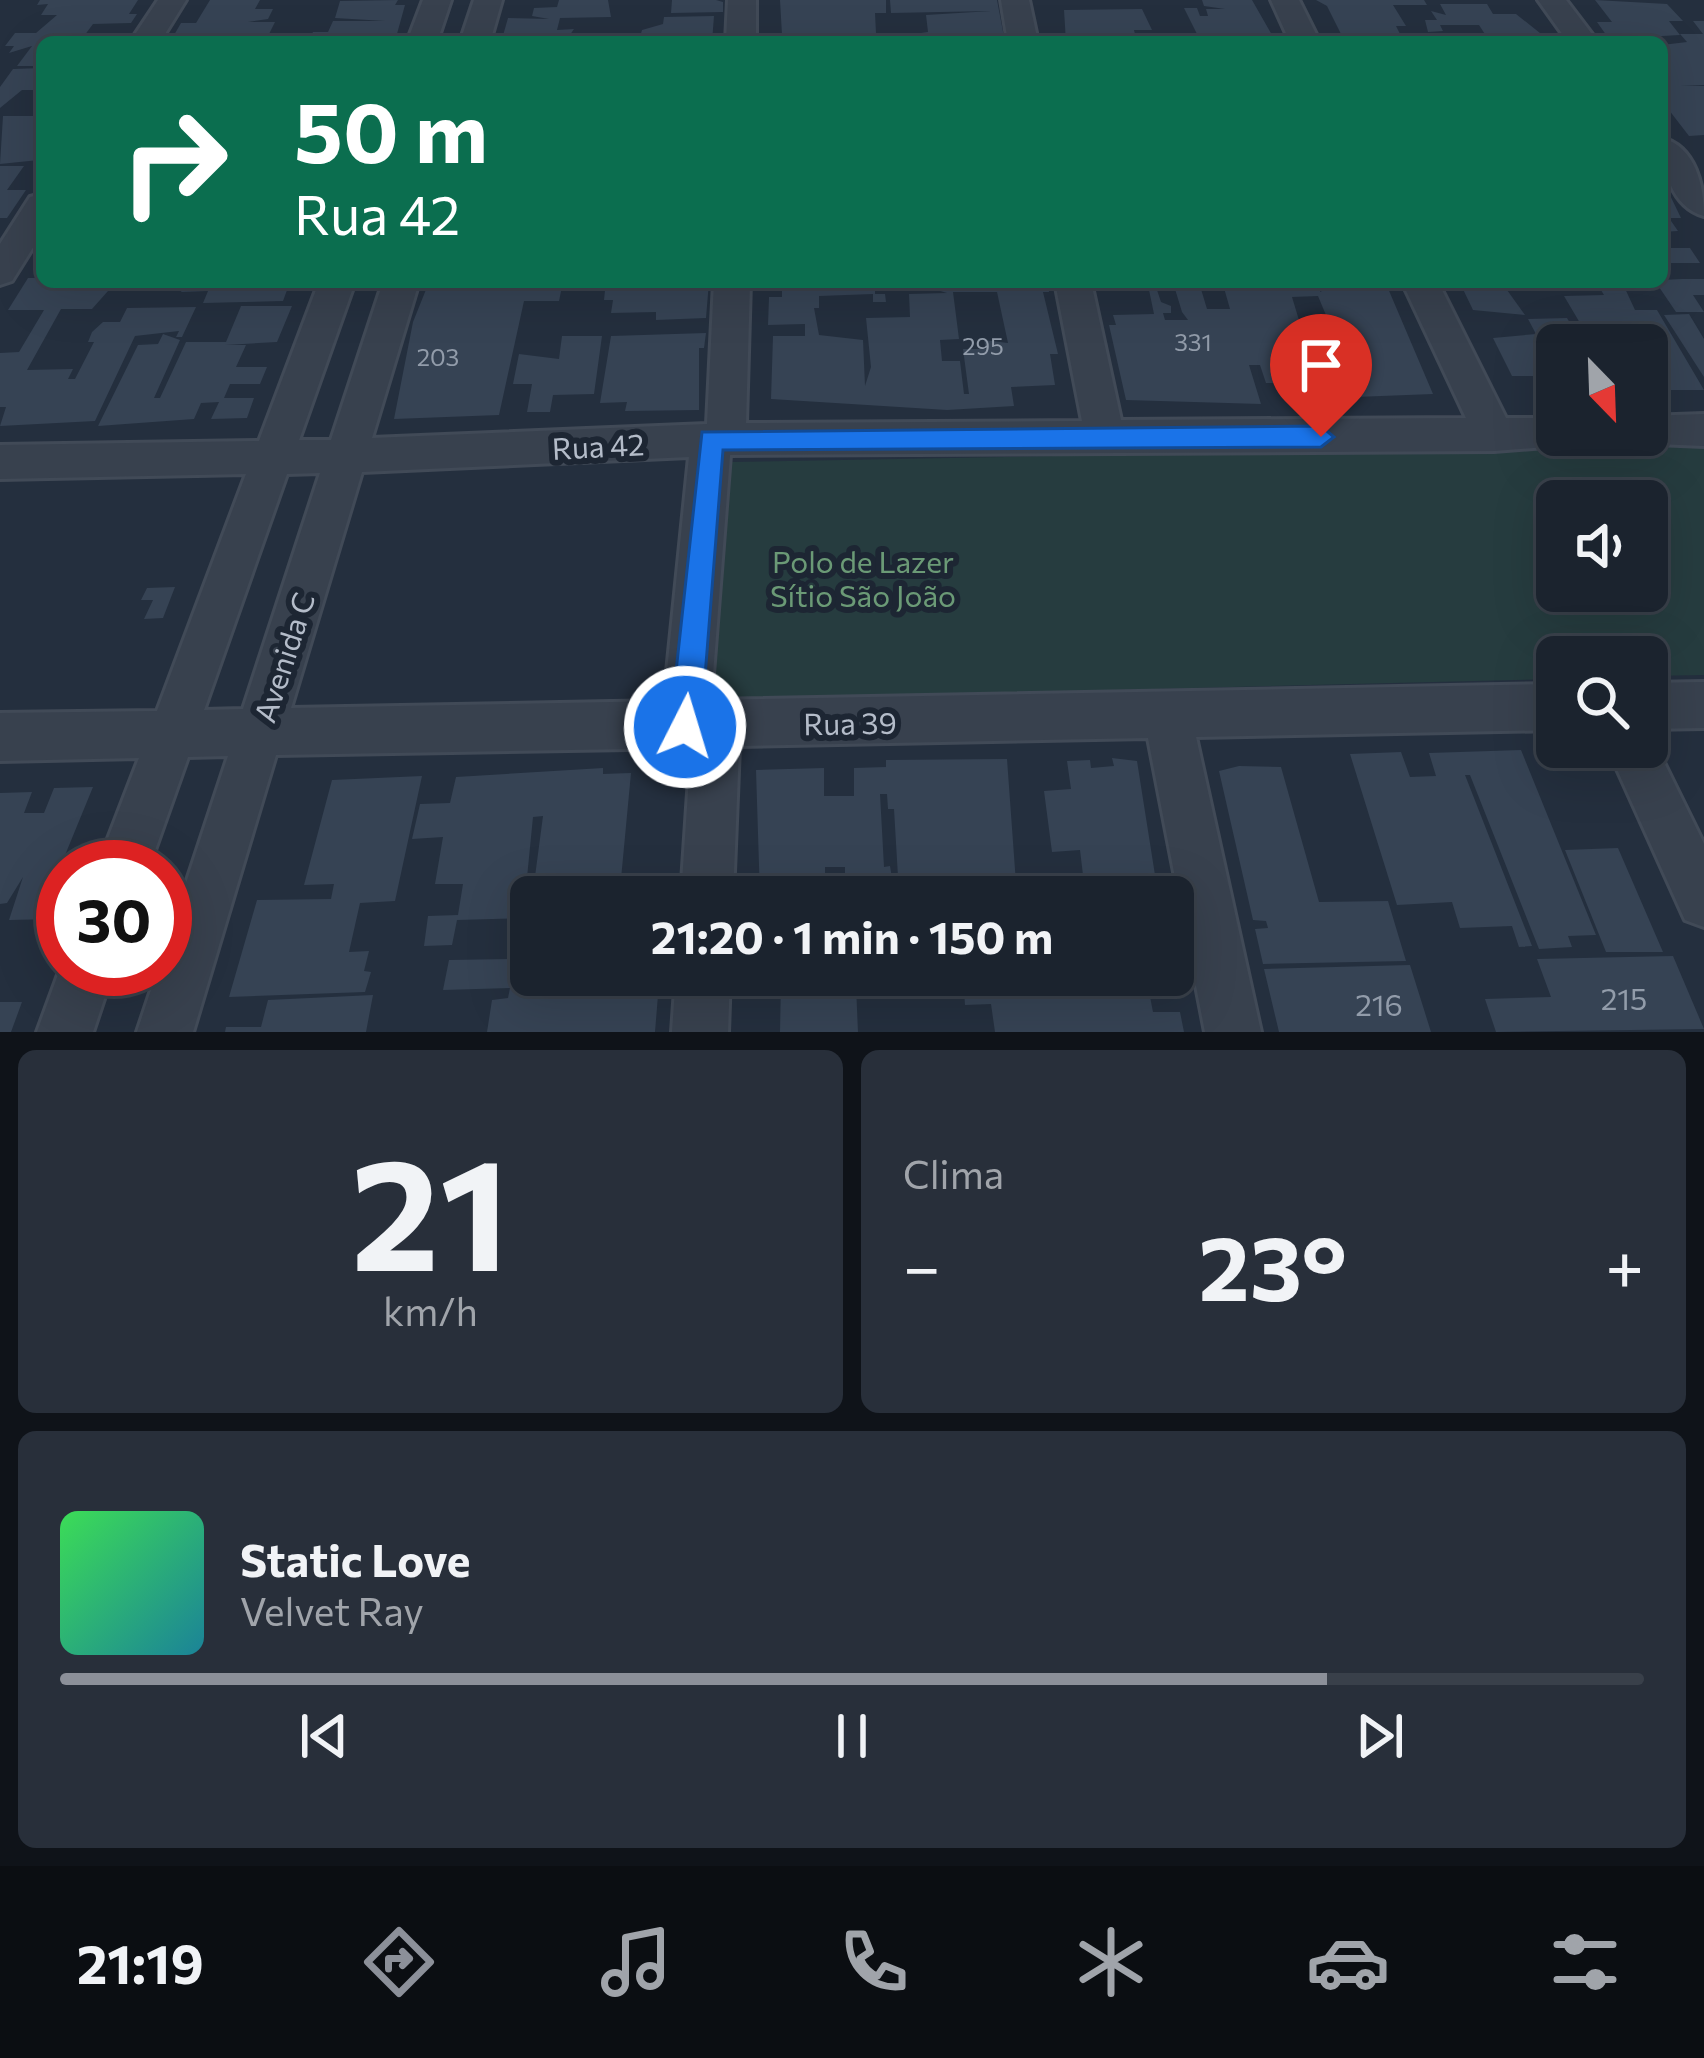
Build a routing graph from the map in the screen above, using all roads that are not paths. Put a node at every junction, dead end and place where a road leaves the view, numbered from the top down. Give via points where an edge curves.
1 (172, 0) edge
2 (437, 0) edge
3 (488, 0) edge
4 (742, 0) edge
5 (1015, 0) edge
6 (1285, 0) edge
7 (1552, 0) edge
8 (149, 36) edge
9 (424, 36) edge
10 (477, 36) edge
11 (741, 36) edge
12 (1022, 36) edge
13 (1302, 36) edge
14 (1579, 36) edge
15 (1668, 156) edge
16 (1704, 205) edge
17 (36, 215) edge
18 (0, 272) edge
19 (335, 288) edge
20 (399, 288) edge
21 (731, 288) edge
22 (1073, 288) edge
23 (1423, 288) edge
24 (1704, 430) edge
25 (1668, 431) edge
26 (1536, 434) edge
27 (1494, 435) junction
28 (1105, 439) junction
29 (718, 440) junction
30 (347, 456) junction
31 (274, 458) junction
32 (0, 462) edge
33 (1668, 706) edge
34 (1704, 706) edge
35 (1536, 707) edge
36 (1167, 714) junction
37 (701, 726) junction
38 (171, 733) junction
39 (259, 734) junction
40 (0, 737) edge
41 (1641, 768) edge
42 (133, 840) edge
43 (706, 876) edge
44 (1704, 901) edge
45 (78, 996) edge
46 (702, 996) edge
47 (65, 1032) edge
48 (165, 1032) edge
49 (700, 1032) edge
50 (1233, 1032) edge

1 - 8 street
2 - 9 street
3 - 10 street
4 - 11 street
5 - 12 street
6 - 13 street
7 - 14 street
15 - 16 street
17 - 18 street
19 - 31 street
20 - 30 street, Avenida C
21 - 29 street
22 - 28 street
23 - 27 street
24 - 25 street
26 - 27 street, Rua 42
27 - 28 street, Rua 42
28 - 29 street, Rua 42
29 - 30 street, Rua 42
29 - 37 street
30 - 31 street, Rua 42
30 - 39 street, Avenida C
31 - 32 street, Rua 42
31 - 38 street
33 - 34 street
35 - 36 street, Rua 39
36 - 37 street, Rua 39
36 - 50 street
37 - 39 street, Rua 39
37 - 43 street
38 - 39 street, Rua 39
38 - 40 street, Rua 39
38 - 42 street
39 - 48 street, Avenida C
41 - 44 street
45 - 47 street
46 - 49 street

